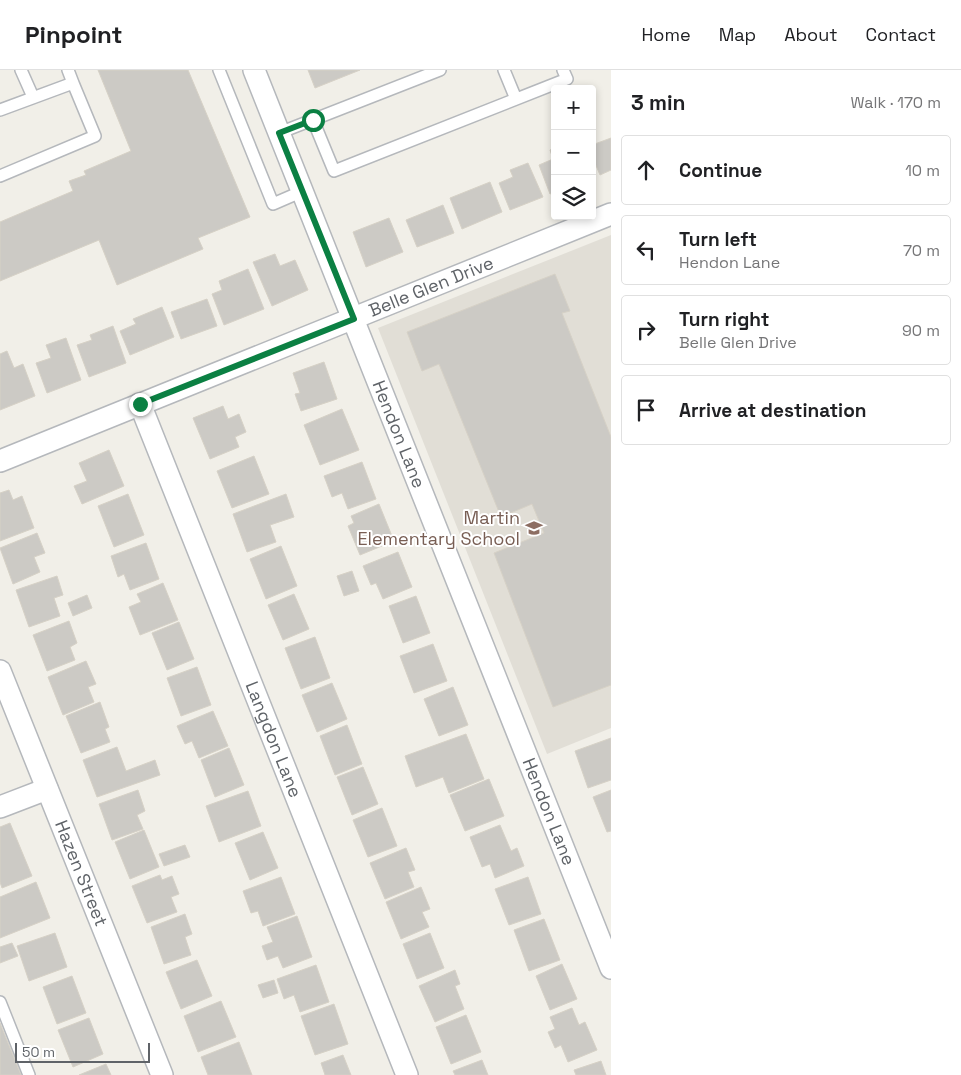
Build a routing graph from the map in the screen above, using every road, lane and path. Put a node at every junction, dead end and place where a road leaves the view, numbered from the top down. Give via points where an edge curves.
1 (21, 70) edge
2 (68, 70) edge
3 (219, 70) edge
4 (254, 70) edge
5 (440, 70) edge
6 (504, 70) edge
7 (563, 70) edge
8 (74, 83) junction
9 (33, 97) junction
10 (516, 99) junction
11 (0, 110) edge
12 (313, 120) junction
13 (279, 133) junction
14 (0, 176) edge
15 (302, 191) junction
16 (611, 214) edge
17 (354, 319) junction
18 (140, 404) junction
19 (0, 461) edge
20 (0, 671) edge
21 (47, 789) junction
22 (0, 807) edge
23 (611, 968) edge
24 (0, 1002) edge
25 (29, 1075) edge
26 (162, 1075) edge
27 (407, 1075) edge

1 - 9 lane
2 - 8 lane
3 - 15 lane via 273,204
4 - 13 street, Hendon Lane
5 - 12 lane
6 - 10 lane
7 - 10 lane via 567,79
8 - 9 lane
8 - 14 lane via 95,136
9 - 11 lane
10 - 12 lane via 334,171
12 - 13 lane
13 - 15 street, Hendon Lane
15 - 17 street, Hendon Lane
16 - 17 street, Belle Glen Drive
17 - 18 street, Belle Glen Drive
17 - 23 street, Hendon Lane
18 - 19 street, Belle Glen Drive
18 - 27 street, Langdon Lane
20 - 21 street, Hazen Street
21 - 22 street
21 - 26 street, Hazen Street
24 - 25 lane

